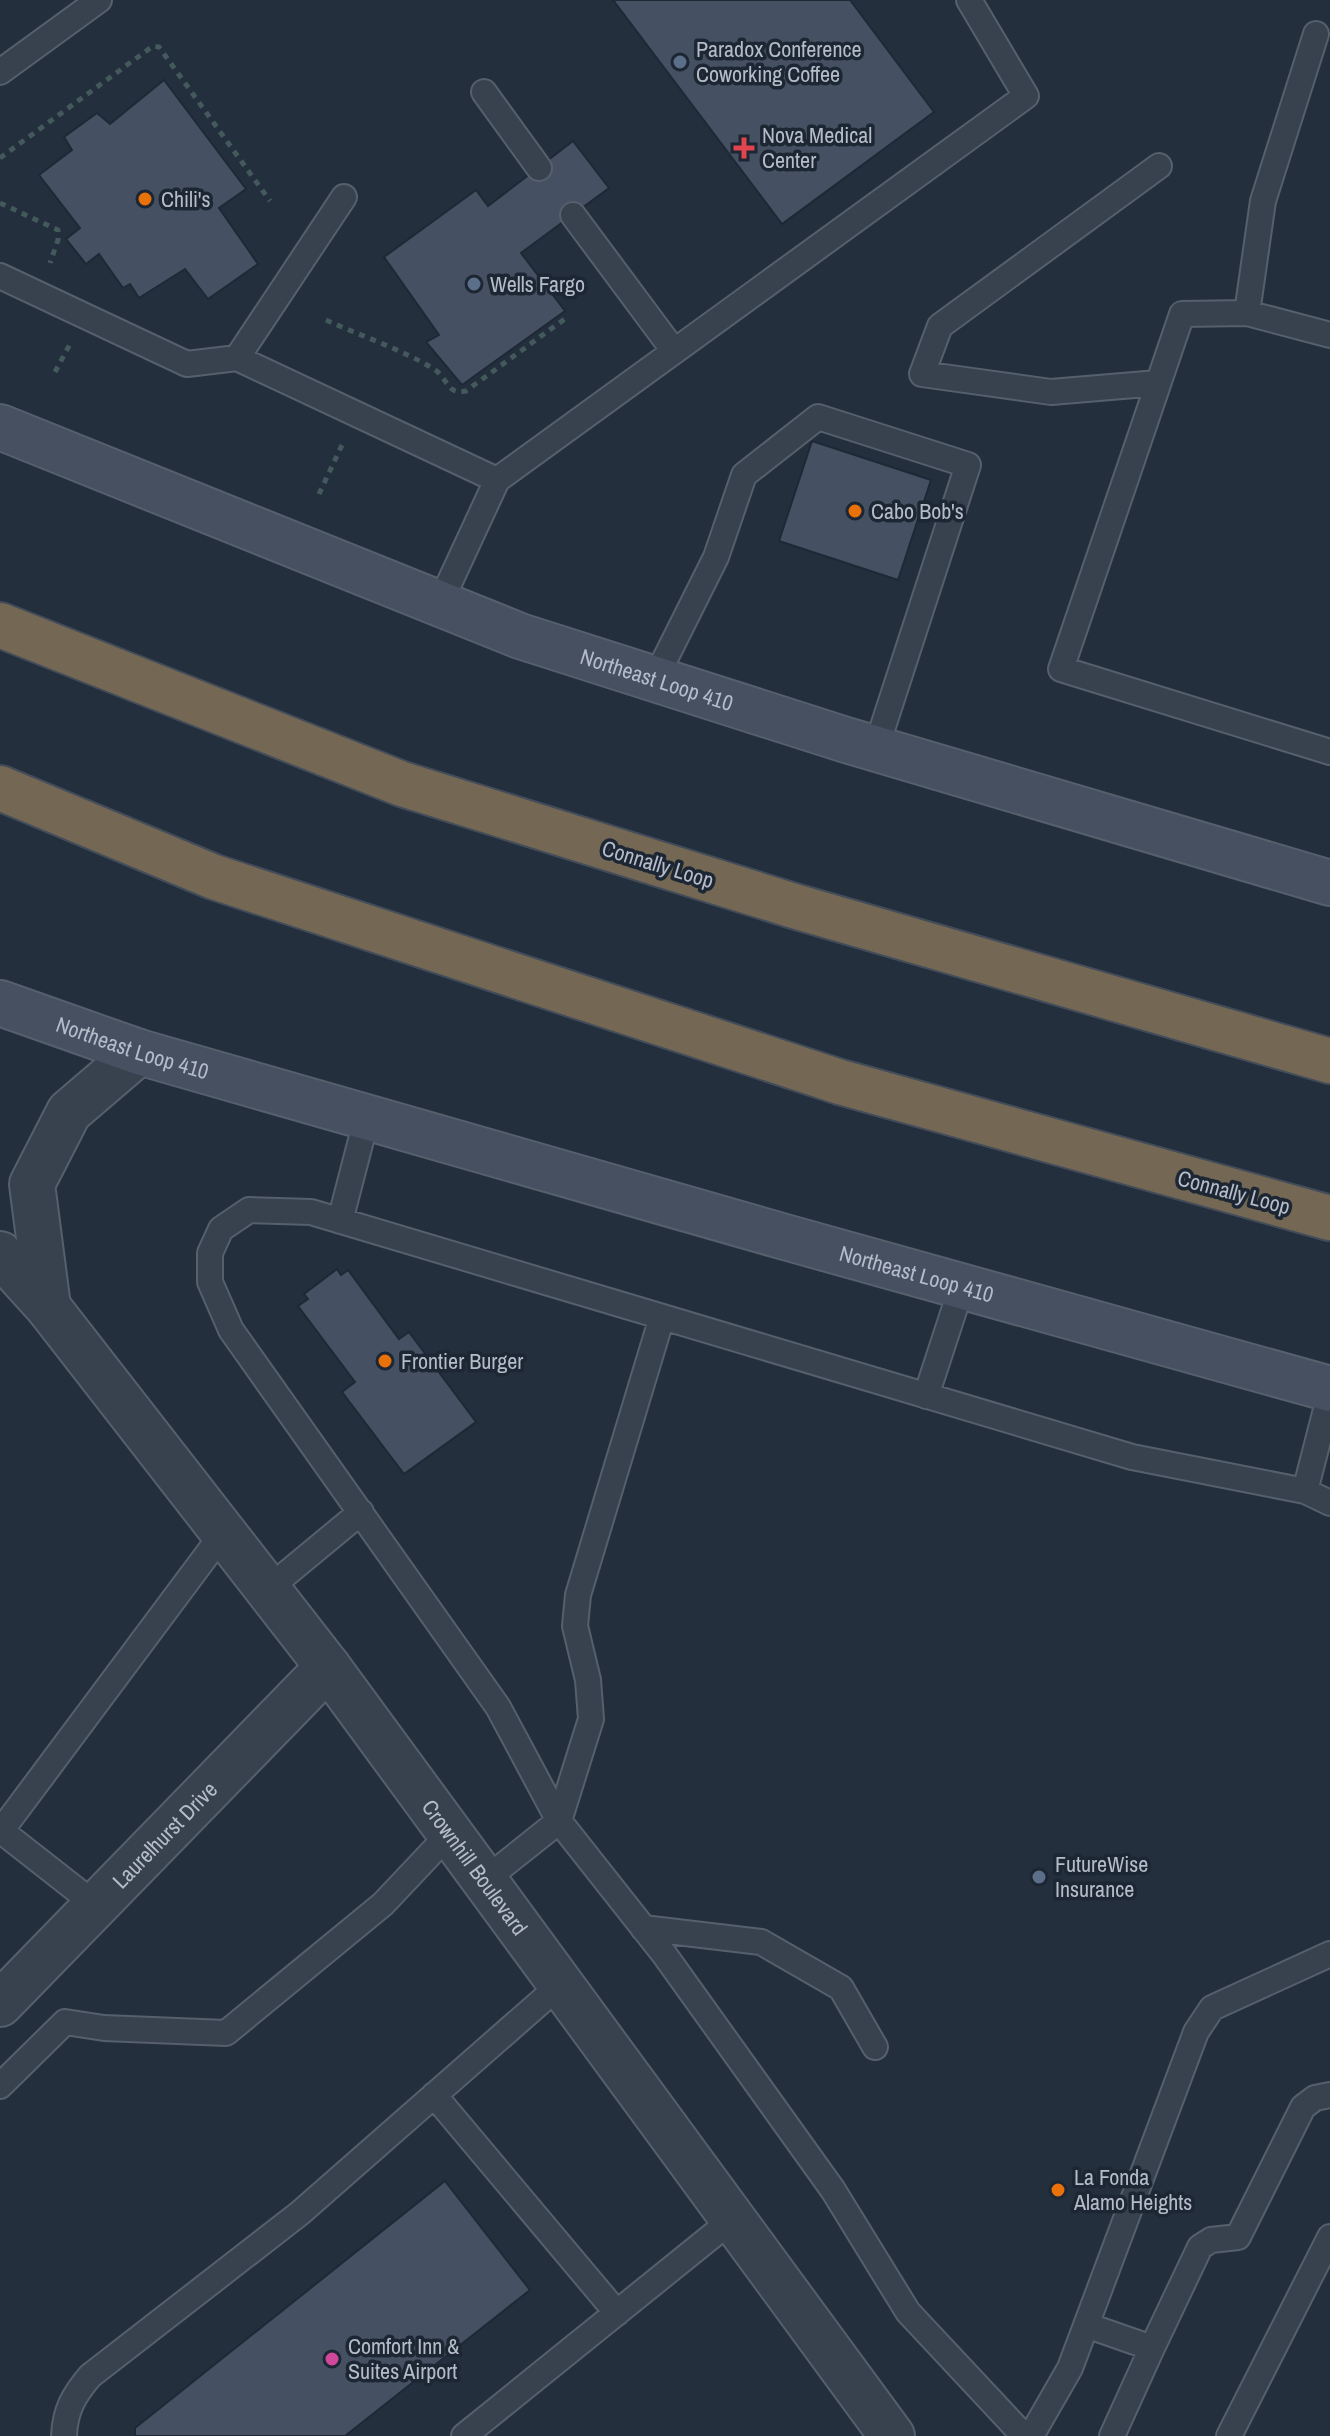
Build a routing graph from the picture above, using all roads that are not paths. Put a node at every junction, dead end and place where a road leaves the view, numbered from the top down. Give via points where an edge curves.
1 (99, 0) edge
2 (969, 0) edge
3 (1316, 34) dead end
4 (0, 72) edge
5 (484, 92) dead end
6 (1159, 166) dead end
7 (539, 168) dead end
8 (344, 197) dead end
9 (573, 215) dead end
10 (0, 276) edge
11 (1247, 313) junction
12 (1330, 335) edge
13 (674, 351) junction
14 (237, 358) junction
15 (1158, 383) junction
16 (0, 427) edge
17 (497, 480) junction
18 (440, 603) junction
19 (0, 616) edge
20 (0, 625) edge
21 (72, 654) junction
22 (655, 679) junction
23 (876, 748) junction
24 (1330, 752) edge
25 (0, 788) edge
26 (1330, 883) edge
27 (0, 1003) edge
28 (139, 1052) junction
29 (1330, 1061) edge
30 (367, 1117) junction
31 (1330, 1218) edge
32 (340, 1221) junction
33 (0, 1254) edge
34 (962, 1286) junction
35 (48, 1307) junction
36 (662, 1317) junction
37 (1330, 1391) edge
38 (926, 1396) junction
39 (1305, 1491) junction
40 (1330, 1503) edge
41 (361, 1512) junction
42 (224, 1532) junction
43 (268, 1589) junction
44 (328, 1667) junction
45 (559, 1821) junction
46 (0, 1831) edge
47 (450, 1833) junction
48 (485, 1880) junction
49 (97, 1906) junction
50 (643, 1928) junction
51 (1330, 1954) edge
52 (561, 1984) junction
53 (0, 2004) edge
54 (875, 2047) dead end
55 (0, 2086) edge
56 (434, 2095) junction
57 (1330, 2095) edge
58 (733, 2219) junction
59 (1330, 2237) edge
60 (617, 2313) junction
61 (1086, 2325) junction
62 (1152, 2348) junction
63 (64, 2436) edge
64 (464, 2436) edge
65 (892, 2436) edge
66 (1024, 2436) edge
67 (1031, 2436) edge
68 (1112, 2436) edge
69 (1229, 2436) edge

1 - 4 lane
2 - 13 lane via 1026,96
3 - 11 lane via 1263,201
5 - 7 lane
6 - 15 lane via 940,326 922,374 1051,392
8 - 14 lane
9 - 13 lane
10 - 14 lane via 187,364
11 - 12 lane
11 - 15 lane via 1182,314
13 - 17 lane
14 - 17 lane
15 - 24 lane via 1061,669
16 - 18 main road, Northeast Loop 410
17 - 18 lane
18 - 22 main road, Northeast Loop 410 via 520,636
19 - 21 highway
20 - 21 highway, Connally Loop
21 - 29 highway, Connally Loop via 402,784 794,906
22 - 23 main road, Northeast Loop 410
22 - 23 lane via 716,557 744,475 818,417 968,465
23 - 26 main road, Northeast Loop 410
25 - 31 highway, Connally Loop via 214,877 840,1082
27 - 28 main road, Northeast Loop 410
28 - 30 main road, Northeast Loop 410
28 - 35 street via 69,1112 32,1184
30 - 32 lane
30 - 34 main road, Northeast Loop 410
32 - 36 lane
32 - 41 lane via 311,1212 249,1210 221,1229 210,1253 210,1282 231,1330
33 - 35 street, Crownhill Boulevard
34 - 37 main road, Northeast Loop 410
34 - 38 lane
35 - 42 street, Crownhill Boulevard
36 - 38 lane
36 - 45 lane via 578,1595 575,1626 591,1719
37 - 39 lane
38 - 39 lane via 1132,1457
39 - 40 lane
41 - 43 lane
41 - 45 lane via 498,1707
42 - 43 street, Crownhill Boulevard
42 - 46 lane
43 - 44 street, Crownhill Boulevard
44 - 47 street, Crownhill Boulevard
44 - 49 street, Laurelhurst Drive
45 - 48 lane
45 - 50 lane
46 - 49 lane
47 - 48 street, Crownhill Boulevard
47 - 55 lane via 383,1904 226,2033 65,2022
48 - 52 street, Crownhill Boulevard
49 - 53 street, Laurelhurst Drive
50 - 54 lane via 761,1942 841,1988
50 - 66 lane via 833,2190 908,2312
51 - 61 lane via 1212,2008 1196,2032
52 - 56 lane
52 - 58 street, Crownhill Boulevard
56 - 60 lane
56 - 63 lane via 300,2213 90,2376 73,2396
57 - 62 lane via 1303,2107 1238,2237 1200,2247
58 - 60 lane
58 - 65 street, Crownhill Boulevard
59 - 69 lane
60 - 64 lane
61 - 62 lane
61 - 67 lane via 1070,2368
62 - 68 lane

